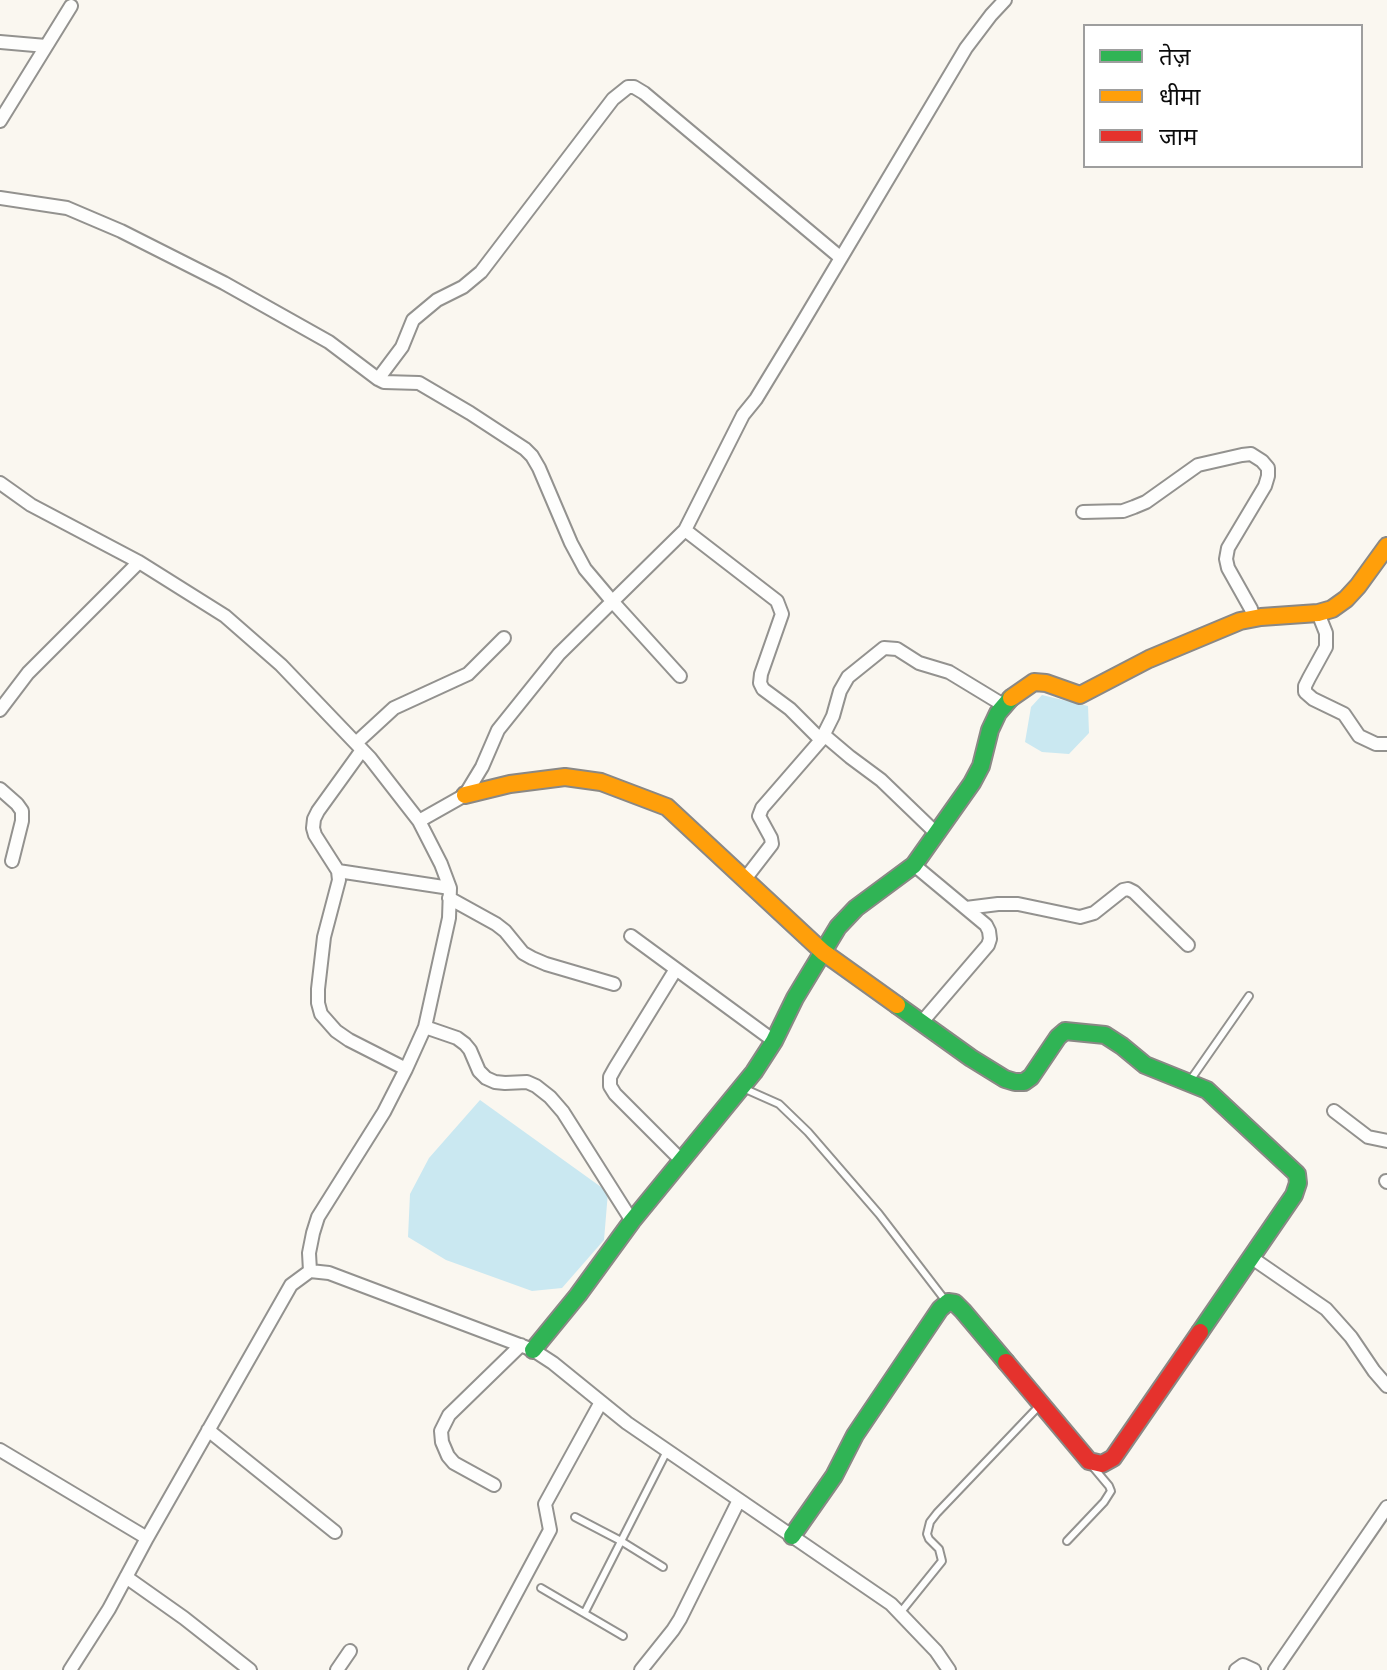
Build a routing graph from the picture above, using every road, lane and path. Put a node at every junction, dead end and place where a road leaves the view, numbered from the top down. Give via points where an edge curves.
1 (1005, 0) edge
2 (71, 6) dead end
3 (0, 42) edge
4 (46, 46) junction
5 (0, 121) edge
6 (0, 198) edge
7 (841, 258) junction
8 (378, 379) junction
9 (0, 483) edge
10 (1083, 512) dead end
11 (685, 530) junction
12 (1387, 546) edge
13 (139, 562) junction
14 (612, 601) junction
15 (1318, 613) junction
16 (1252, 614) junction
17 (504, 638) dead end
18 (680, 676) dead end
19 (1005, 706) junction
20 (0, 710) edge
21 (822, 738) junction
22 (1387, 744) edge
23 (359, 747) junction
24 (0, 789) edge
25 (465, 795) junction
26 (419, 821) junction
27 (936, 833) junction
28 (12, 861) dead end
29 (914, 865) junction
30 (338, 871) junction
31 (745, 879) junction
32 (450, 893) junction
33 (966, 908) junction
34 (631, 936) dead end
35 (1188, 945) dead end
36 (823, 952) junction
37 (676, 969) junction
38 (614, 984) dead end
39 (1249, 996) dead end
40 (922, 1022) junction
41 (425, 1027) junction
42 (774, 1041) junction
43 (406, 1069) junction
44 (1189, 1082) junction
45 (743, 1088) junction
46 (1334, 1111) dead end
47 (1387, 1141) edge
48 (682, 1161) junction
49 (632, 1221) junction
50 (1252, 1258) junction
51 (310, 1271) junction
52 (948, 1302) junction
53 (527, 1347) junction
54 (1387, 1386) edge
55 (601, 1402) junction
56 (1041, 1404) junction
57 (208, 1430) junction
58 (0, 1450) edge
59 (667, 1451) junction
60 (1089, 1461) junction
61 (494, 1485) dead end
62 (739, 1500) junction
63 (1387, 1507) edge
64 (575, 1517) dead end
65 (335, 1532) dead end
66 (792, 1536) junction
67 (147, 1538) junction
68 (621, 1541) junction
69 (1067, 1541) dead end
70 (663, 1567) dead end
71 (126, 1577) junction
72 (541, 1588) dead end
73 (585, 1612) junction
74 (900, 1613) junction
75 (623, 1636) dead end
76 (350, 1651) dead end
77 (70, 1670) edge
78 (250, 1670) edge
79 (337, 1670) edge
80 (475, 1670) edge
81 (641, 1670) edge
82 (949, 1670) edge
83 (1236, 1670) edge
84 (1254, 1670) edge
85 (1275, 1670) edge

1 - 7 street via 966,48
2 - 4 street
3 - 4 street
4 - 5 street
6 - 8 street via 67,208 121,231 329,342
7 - 8 street via 644,93 628,87 613,99 481,272 413,320 402,347
7 - 11 street via 743,415
8 - 14 street via 419,383 525,449 539,468 579,559
9 - 13 street
10 - 16 street via 1123,511 1146,502 1189,469 1251,454 1268,468 1268,476 1226,559
11 - 14 street
11 - 21 street via 777,601 782,614 760,683
12 - 15 street via 1346,599
13 - 20 street via 28,673
13 - 23 street via 225,616 281,665
14 - 18 street
14 - 25 street via 509,714
15 - 16 street
15 - 22 street via 1326,647 1305,692 1344,714 1359,736
16 - 19 street via 1080,695 1034,682
17 - 23 street via 468,674 394,708
19 - 21 street via 949,672 884,648 848,677
19 - 27 street via 990,730 972,783
21 - 27 street via 881,780
21 - 31 street via 762,808 759,816 772,844
23 - 26 street
23 - 30 street via 314,819 315,835
24 - 28 street via 22,811
25 - 26 street
25 - 31 street via 541,779 601,782 667,807
26 - 32 street
27 - 29 street
29 - 33 street
29 - 36 street via 856,908
30 - 32 street
30 - 43 street via 324,937 321,1014 343,1036
31 - 36 street
32 - 38 street via 505,931 532,958
32 - 41 street
33 - 35 street via 1018,904 1080,917 1128,889
33 - 40 street via 986,925 988,945
34 - 37 street
36 - 40 street
36 - 42 street
37 - 42 street
37 - 48 street via 615,1068 610,1086
39 - 44 lane
40 - 44 street via 1015,1082 1031,1077 1058,1037 1073,1030 1105,1035 1145,1065
41 - 43 street
41 - 49 street via 465,1044 486,1078 527,1082 550,1097
42 - 45 street
43 - 51 street via 318,1217
44 - 50 street via 1207,1090 1297,1174 1294,1195
45 - 48 street
45 - 52 lane via 779,1104 808,1132
46 - 47 street via 1368,1137
48 - 49 street
49 - 53 street via 578,1295
50 - 54 street via 1326,1309
50 - 60 street via 1113,1458 1102,1464
51 - 53 street via 329,1273
51 - 57 street via 291,1285
52 - 56 street via 963,1311
52 - 66 street
53 - 55 street
53 - 61 street via 449,1415 441,1431 454,1463
55 - 59 street
55 - 80 street via 545,1504 550,1530
56 - 60 street
56 - 74 lane via 930,1522 927,1534 942,1561
57 - 65 street
57 - 67 street
58 - 67 street
59 - 62 street
59 - 68 lane
60 - 69 lane via 1111,1491
62 - 66 street
62 - 81 street via 680,1619
63 - 85 street
64 - 68 lane
66 - 74 street
67 - 71 street
68 - 70 lane
68 - 73 lane
71 - 77 street
71 - 78 street
72 - 73 lane
73 - 75 lane
74 - 82 street
76 - 79 street
83 - 84 street via 1243,1665

